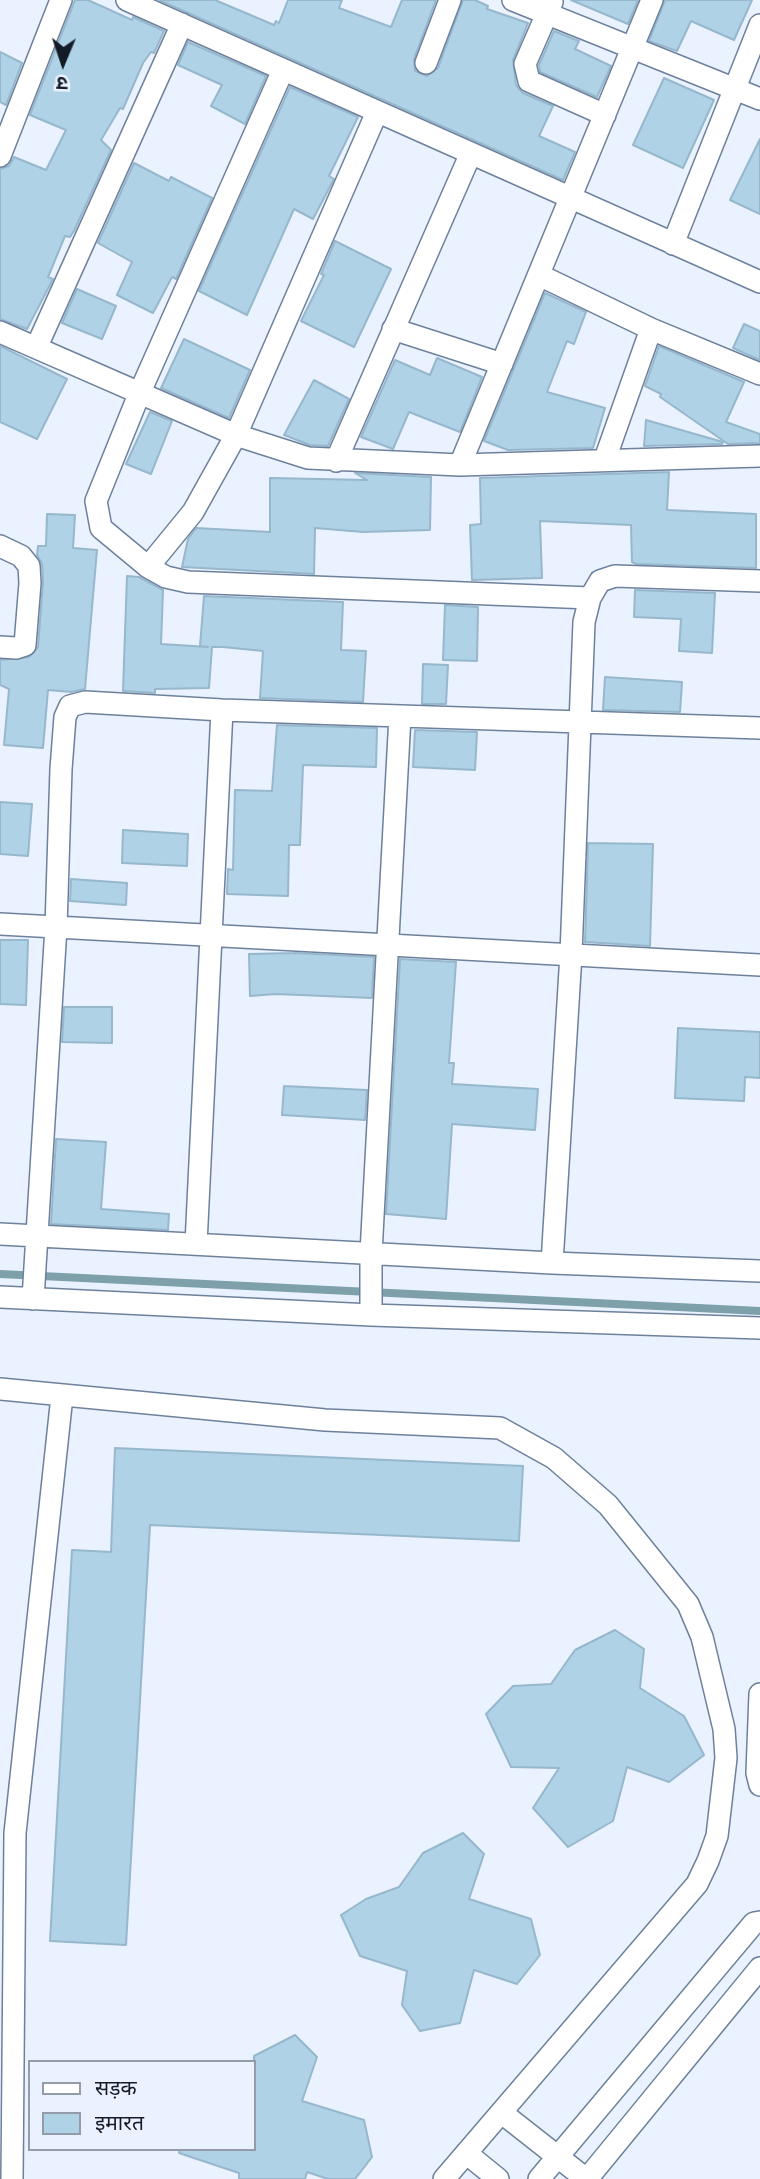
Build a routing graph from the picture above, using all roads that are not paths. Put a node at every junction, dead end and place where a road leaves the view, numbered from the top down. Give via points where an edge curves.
1 (61, 0) edge
2 (127, 0) edge
3 (450, 0) edge
4 (513, 0) edge
5 (652, 0) edge
6 (550, 6) edge
7 (182, 24) junction
8 (760, 25) edge
9 (634, 46) junction
10 (426, 63) dead end
11 (283, 70) junction
12 (735, 88) junction
13 (760, 99) edge
14 (377, 112) junction
15 (605, 115) junction
16 (471, 153) junction
17 (0, 156) edge
18 (570, 198) junction
19 (673, 244) junction
20 (538, 275) junction
21 (759, 278) edge
22 (393, 329) junction
23 (652, 329) junction
24 (0, 332) edge
25 (37, 346) junction
26 (502, 364) junction
27 (760, 374) edge
28 (140, 392) junction
29 (236, 435) junction
30 (760, 456) edge
31 (606, 459) junction
32 (336, 461) junction
33 (460, 465) junction
34 (0, 546) edge
35 (148, 567) junction
36 (760, 581) edge
37 (590, 598) junction
38 (0, 647) edge
39 (222, 710) junction
40 (400, 716) junction
41 (582, 722) junction
42 (760, 728) edge
43 (0, 925) edge
44 (55, 927) junction
45 (211, 936) junction
46 (388, 945) junction
47 (570, 954) junction
48 (760, 965) edge
49 (0, 1234) edge
50 (36, 1236) junction
51 (196, 1244) junction
52 (371, 1254) junction
53 (552, 1263) junction
54 (760, 1271) edge
55 (0, 1297) edge
56 (33, 1298) junction
57 (371, 1301) junction
58 (760, 1328) edge
59 (0, 1390) edge
60 (62, 1396) junction
61 (760, 1694) edge
62 (760, 1785) edge
63 (8, 1833) edge
64 (760, 1922) edge
65 (760, 1968) edge
66 (502, 2113) junction
67 (466, 2153) junction
68 (556, 2158) junction
69 (12, 2179) edge
70 (444, 2179) edge
71 (498, 2179) edge
72 (539, 2179) edge
73 (586, 2179) edge

1 - 17 street
2 - 7 street
3 - 10 street
4 - 6 street
5 - 9 street
6 - 9 street
6 - 15 street via 525,64 529,81
7 - 11 street
7 - 25 street
8 - 12 street
9 - 12 street
9 - 15 street
11 - 14 street
11 - 28 street
12 - 13 street
12 - 19 street
14 - 16 street
14 - 29 street
15 - 18 street
16 - 18 street
16 - 22 street
18 - 19 street
18 - 20 street
19 - 21 street
20 - 23 street
20 - 26 street
22 - 26 street
22 - 32 street
23 - 27 street
23 - 31 street
24 - 25 street
25 - 28 street
26 - 33 street
28 - 29 street
28 - 35 street via 96,501 96,513 101,528
29 - 32 street via 308,458
29 - 35 street via 193,512
30 - 31 street
31 - 33 street
32 - 33 street
34 - 38 street via 21,556 29,566 30,583 25,645
35 - 37 street via 188,582
36 - 37 street via 615,576 600,581
37 - 41 street via 584,622
39 - 40 street
39 - 44 street via 85,702 70,706 63,743
39 - 45 street
40 - 41 street
40 - 46 street
41 - 42 street
41 - 47 street
43 - 44 street
44 - 45 street
44 - 50 street
45 - 46 street
45 - 51 street
46 - 47 street
46 - 52 street
47 - 48 street
47 - 53 street
49 - 50 street
50 - 51 street
50 - 56 street
51 - 52 street
52 - 53 street
52 - 57 street
53 - 54 street
55 - 56 street
56 - 57 street
57 - 58 street
59 - 60 street
60 - 63 street
60 - 66 street via 313,1419 500,1428 554,1458 608,1505 688,1604 702,1637 725,1748 717,1836 708,1861 697,1884
61 - 62 street
63 - 69 street
64 - 68 street via 754,1923
65 - 73 street
66 - 67 street
66 - 68 street
67 - 70 street
67 - 71 street
68 - 72 street
68 - 73 street

